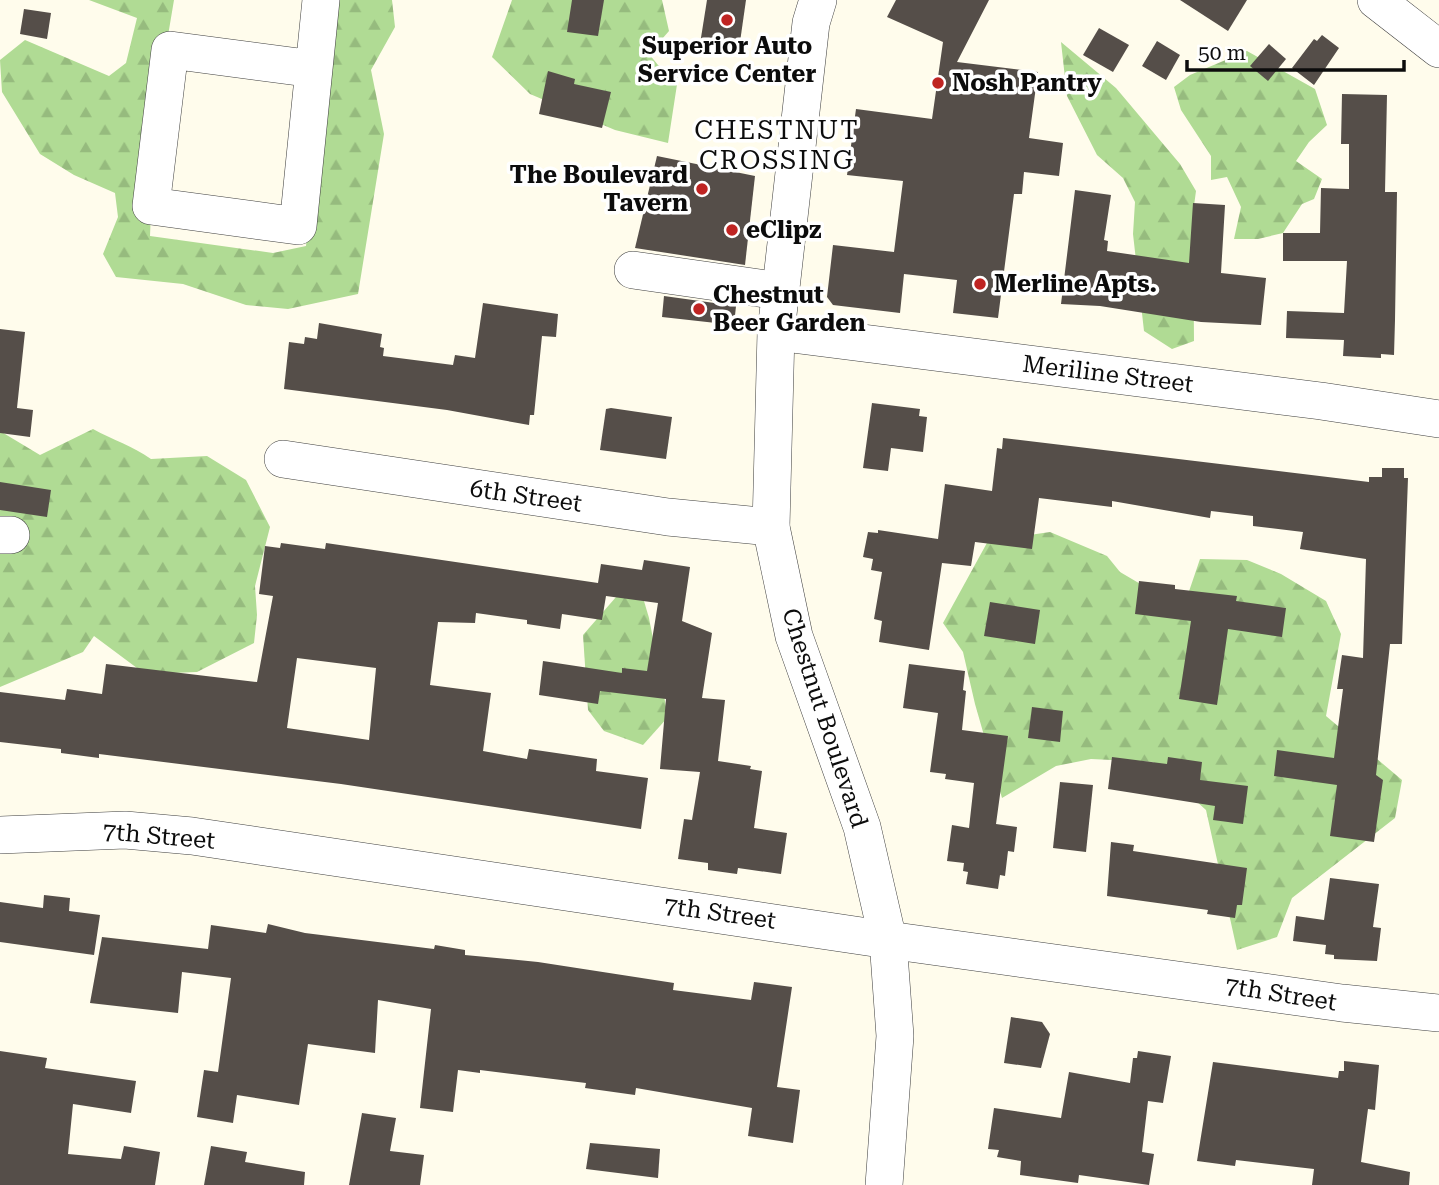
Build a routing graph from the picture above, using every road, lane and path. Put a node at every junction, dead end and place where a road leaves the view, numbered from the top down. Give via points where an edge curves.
1 (321, 0) edge
2 (818, 0) edge
3 (1377, 0) edge
4 (1439, 49) edge
5 (314, 69) junction
6 (633, 270) dead end
7 (780, 291) junction
8 (776, 332) junction
9 (1439, 419) edge
10 (282, 459) dead end
11 (771, 527) junction
12 (0, 835) edge
13 (888, 940) junction
14 (1439, 1013) edge
15 (884, 1185) edge

1 - 5 street
2 - 7 street, Chestnut Boulevard via 811,23
3 - 4 street
5 - 5 street via 298,226 151,206 170,50
6 - 7 street
7 - 8 street, Chestnut Boulevard
8 - 9 street, Meriline Street
8 - 11 street, Chestnut Boulevard
10 - 11 street, 6th Street via 668,517
11 - 13 street, Chestnut Boulevard via 794,636 862,827
12 - 13 street, 7th Street via 125,830 192,836
13 - 14 street, 7th Street
13 - 15 street, Chestnut Boulevard via 895,1036

